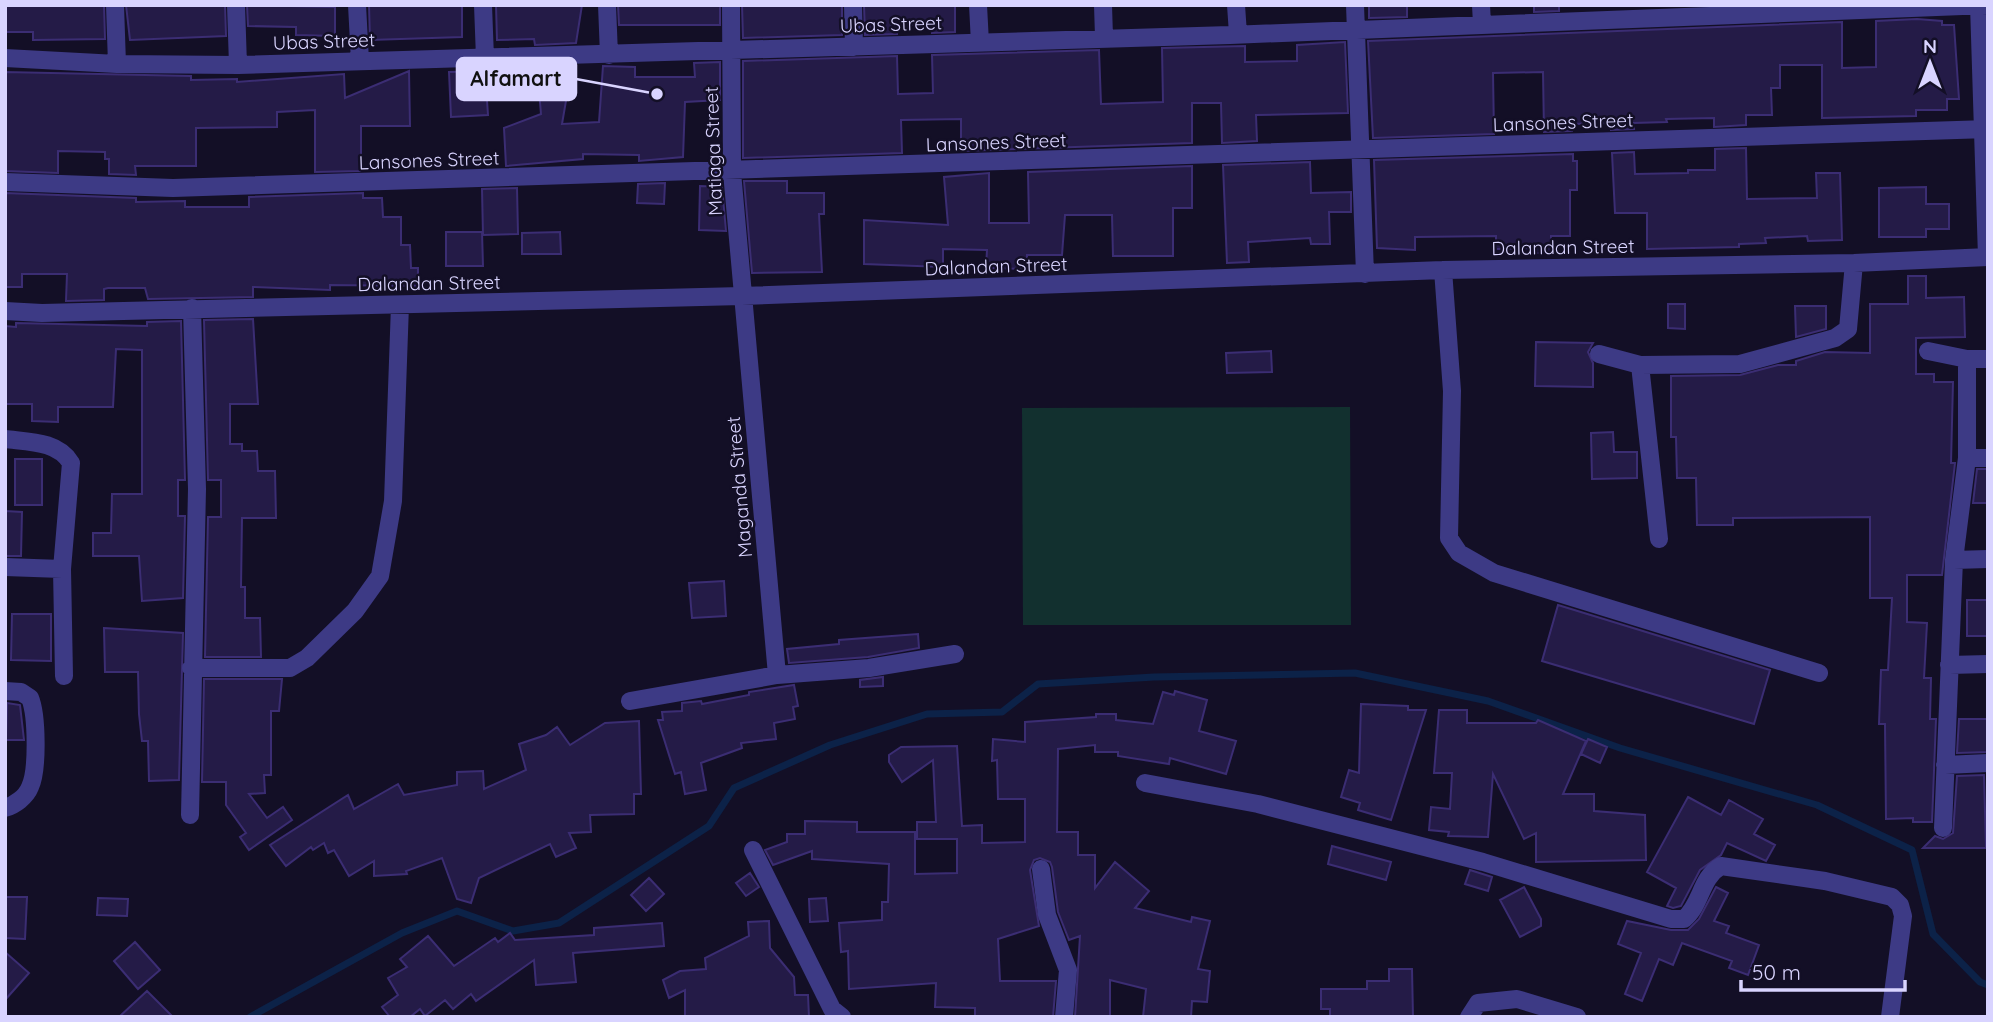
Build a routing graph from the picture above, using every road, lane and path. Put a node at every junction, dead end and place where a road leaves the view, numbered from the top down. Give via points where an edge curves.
1 (115, 5) edge
2 (236, 5) edge
3 (357, 5) edge
4 (483, 5) edge
5 (607, 5) edge
6 (730, 5) edge
7 (853, 5) edge
8 (978, 5) edge
9 (1103, 5) edge
10 (1236, 5) edge
11 (1355, 5) edge
12 (1481, 5) edge
13 (1979, 5) edge
14 (1988, 5) edge
15 (1854, 8) edge
16 (1730, 10) edge
17 (1606, 12) edge
18 (1482, 24) junction
19 (1357, 28) junction
20 (1238, 34) junction
21 (1104, 37) junction
22 (980, 43) junction
23 (855, 47) junction
24 (732, 49) junction
25 (609, 55) junction
26 (5, 58) edge
27 (485, 58) junction
28 (360, 61) junction
29 (117, 64) junction
30 (238, 65) junction
31 (1986, 130) edge
32 (1359, 150) junction
33 (732, 172) junction
34 (5, 182) edge
35 (1987, 257) edge
36 (1854, 263) junction
37 (1443, 270) junction
38 (1365, 274) junction
39 (742, 296) junction
40 (400, 305) junction
41 (192, 308) junction
42 (5, 311) edge
43 (1928, 351) dead end
44 (1599, 354) dead end
45 (1967, 359) junction
46 (1988, 359) edge
47 (1640, 365) junction
48 (5, 439) edge
49 (1967, 458) junction
50 (1988, 458) edge
51 (1660, 540) dead end
52 (1988, 559) edge
53 (1954, 560) junction
54 (5, 567) edge
55 (62, 569) junction
56 (955, 654) dead end
57 (1988, 664) edge
58 (1949, 665) junction
59 (191, 668) junction
60 (1819, 673) dead end
61 (777, 674) junction
62 (64, 676) dead end
63 (5, 691) edge
64 (630, 701) dead end
65 (1988, 763) edge
66 (1945, 765) junction
67 (1145, 783) dead end
68 (5, 808) edge
69 (190, 815) dead end
70 (1943, 828) dead end
71 (753, 850) dead end
72 (1041, 869) dead end
73 (1570, 1015) edge
74 (842, 1017) edge
75 (1064, 1017) edge
76 (1469, 1017) edge
77 (1890, 1017) edge

1 - 29 street
2 - 30 street
3 - 28 street
4 - 27 street
5 - 25 street
6 - 24 street, Matiaga Street
7 - 23 street
8 - 22 street
9 - 21 street
10 - 20 street
11 - 19 street
12 - 18 street
13 - 14 street, Ubas Street
13 - 15 street, Ubas Street
13 - 31 street
15 - 16 street, Ubas Street
16 - 17 street, Ubas Street
17 - 18 street, Ubas Street
18 - 19 street, Ubas Street
19 - 20 street, Ubas Street
19 - 32 street
20 - 21 street, Ubas Street
21 - 22 street, Ubas Street
22 - 23 street, Ubas Street
23 - 24 street, Ubas Street
24 - 25 street, Ubas Street
24 - 33 street, Matiaga Street
25 - 27 street, Ubas Street
26 - 29 street, Ubas Street
27 - 28 street, Ubas Street
28 - 30 street, Ubas Street
29 - 30 street, Ubas Street
31 - 32 street, Lansones Street
31 - 35 street
32 - 33 street, Lansones Street
32 - 38 street
33 - 34 street, Lansones Street via 173,188
33 - 39 street, Matiaga Street
35 - 36 street, Dalandan Street
36 - 37 street, Dalandan Street
36 - 47 street via 1848,329 1835,338 1740,364
37 - 38 street, Dalandan Street
37 - 60 street via 1452,391 1449,538 1459,553 1494,573
38 - 39 street, Dalandan Street
39 - 40 street, Dalandan Street
39 - 61 street, Maganda Street
40 - 41 street, Dalandan Street
40 - 59 street via 393,501 380,576 355,611 307,659 290,668
41 - 42 street, Dalandan Street
41 - 59 street via 197,488
43 - 45 street
44 - 47 street
45 - 46 street
45 - 49 street
47 - 51 street
48 - 55 street via 51,446 65,452 71,463
49 - 50 street
49 - 53 street
52 - 53 street
53 - 58 street
54 - 55 street
55 - 62 street
56 - 61 street via 869,668
57 - 58 street
58 - 66 street
59 - 69 street
61 - 64 street
63 - 68 street via 30,698 35,747 32,785 25,796
65 - 66 street
66 - 70 street
67 - 77 street via 1258,804 1470,859 1671,919 1684,919 1691,913 1710,872 1721,866 1825,881 1892,897 1903,916
71 - 74 street via 832,1009
72 - 75 street via 1047,915 1068,970
73 - 76 street via 1517,999 1478,1003

